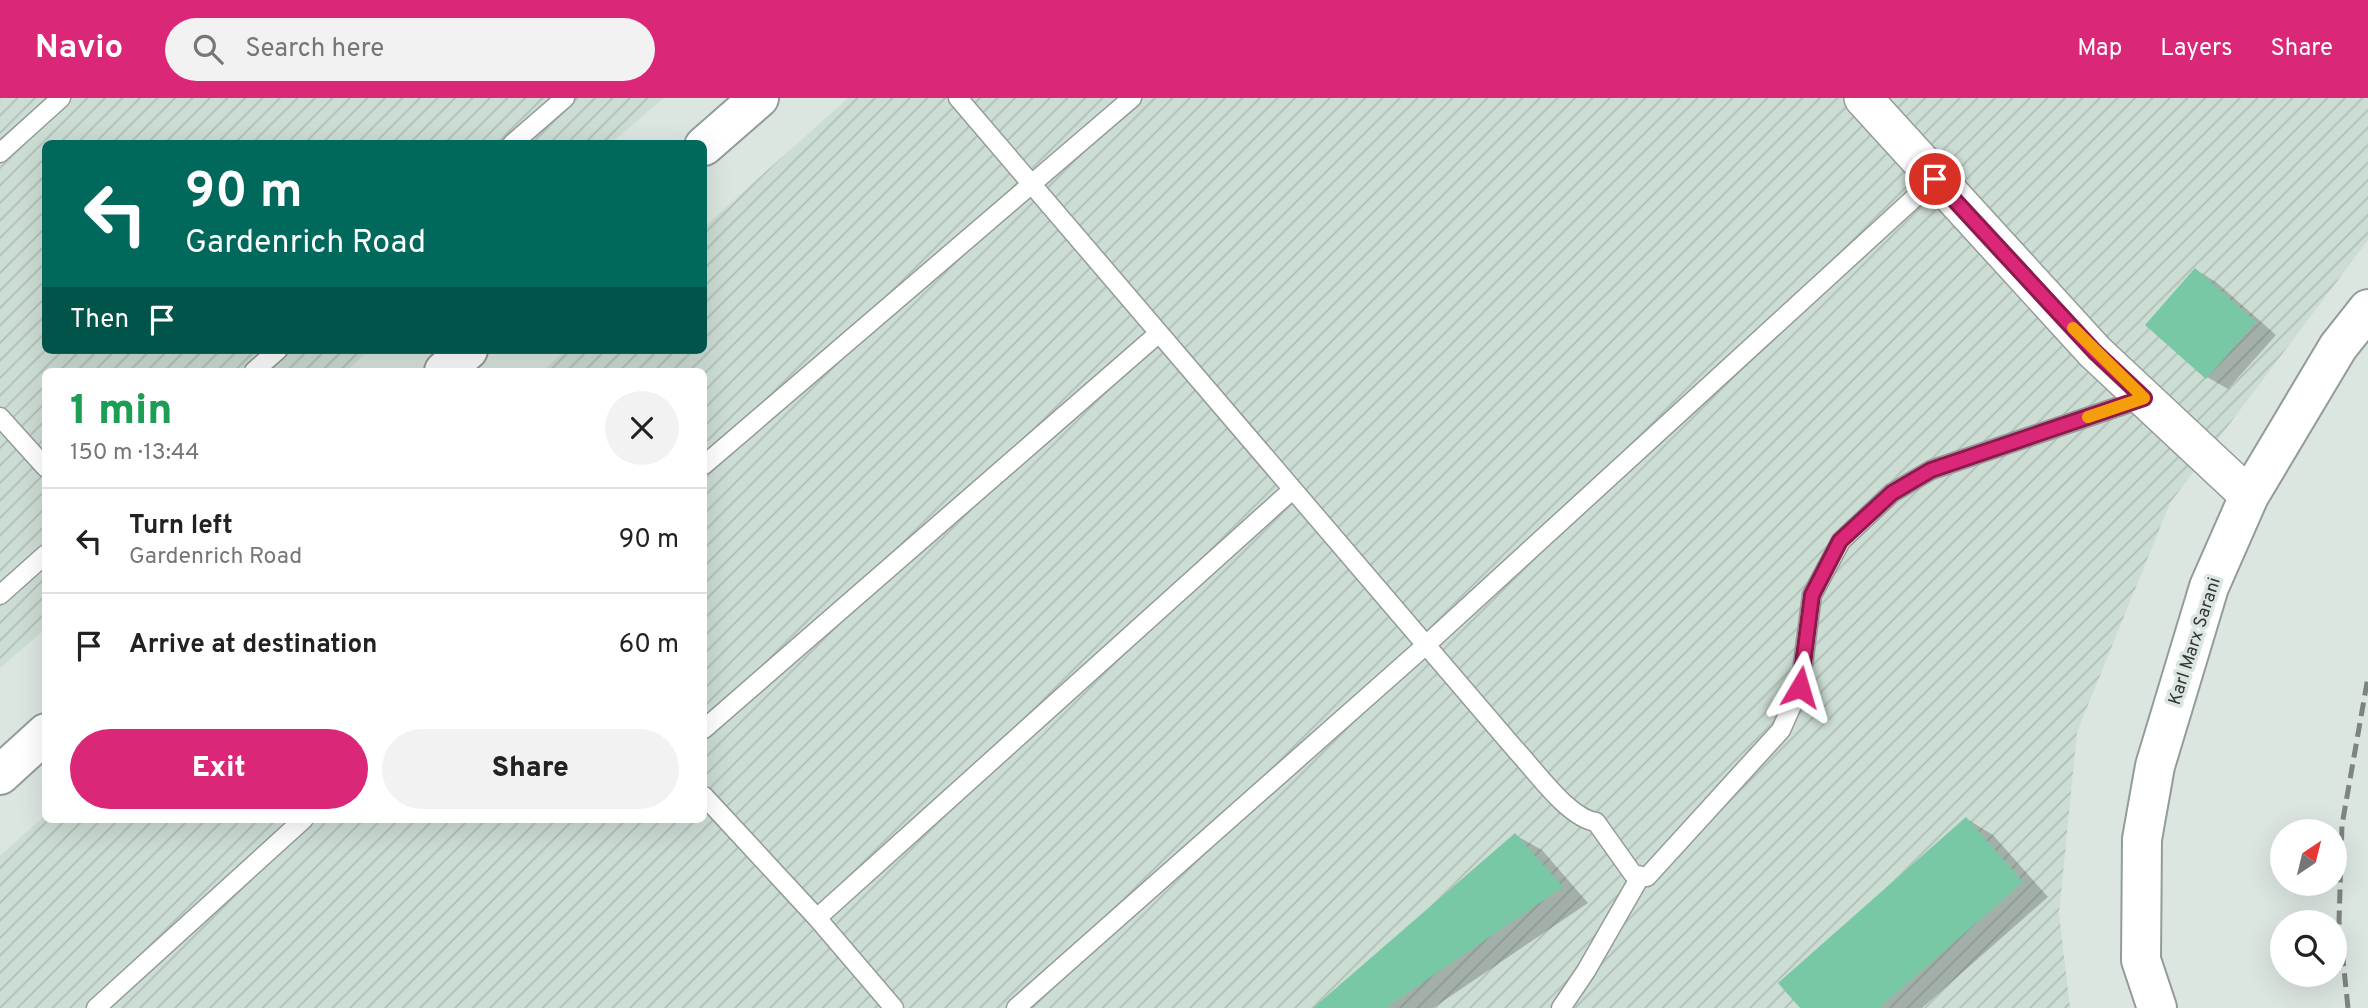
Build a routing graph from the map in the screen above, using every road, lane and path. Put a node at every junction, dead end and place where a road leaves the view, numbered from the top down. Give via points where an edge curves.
1 (61, 98) edge
2 (565, 98) edge
3 (759, 98) edge
4 (958, 98) edge
5 (1132, 98) edge
6 (1863, 98) edge
7 (517, 140) edge
8 (707, 143) edge
9 (0, 153) edge
10 (1935, 179) junction
11 (1033, 183) junction
12 (2368, 309) edge
13 (1159, 333) junction
14 (273, 354) edge
15 (463, 354) edge
16 (257, 368) edge
17 (447, 368) edge
18 (2144, 398) junction
19 (0, 418) edge
20 (707, 462) edge
21 (42, 464) edge
22 (1292, 490) junction
23 (2249, 496) junction
24 (42, 557) edge
25 (0, 594) edge
26 (1426, 645) junction
27 (707, 726) edge
28 (42, 737) edge
29 (0, 775) edge
30 (707, 799) edge
31 (300, 823) edge
32 (1640, 877) junction
33 (817, 918) junction
34 (96, 1008) edge
35 (894, 1008) edge
36 (1016, 1008) edge
37 (1561, 1008) edge
38 (2157, 1008) edge

1 - 9 lane
2 - 7 lane
3 - 8 main road
4 - 11 lane
5 - 11 lane
6 - 10 street
10 - 18 street via 2095,352
10 - 26 lane
11 - 13 lane
11 - 20 lane
12 - 23 main road, Karl Marx Sarani via 2338,346
13 - 22 lane
13 - 27 lane
14 - 16 lane
15 - 17 main road
18 - 23 street
18 - 32 lane via 1931,470 1892,493 1840,541 1812,595 1800,687 1781,730 1647,877
19 - 21 lane
22 - 26 lane
22 - 33 lane
23 - 38 main road, Karl Marx Sarani via 2209,587 2155,766 2142,839 2141,960
24 - 25 lane
26 - 32 lane via 1572,811 1596,822 1633,874
26 - 36 lane
28 - 29 main road
30 - 33 lane
31 - 34 lane
32 - 37 lane
33 - 35 lane

